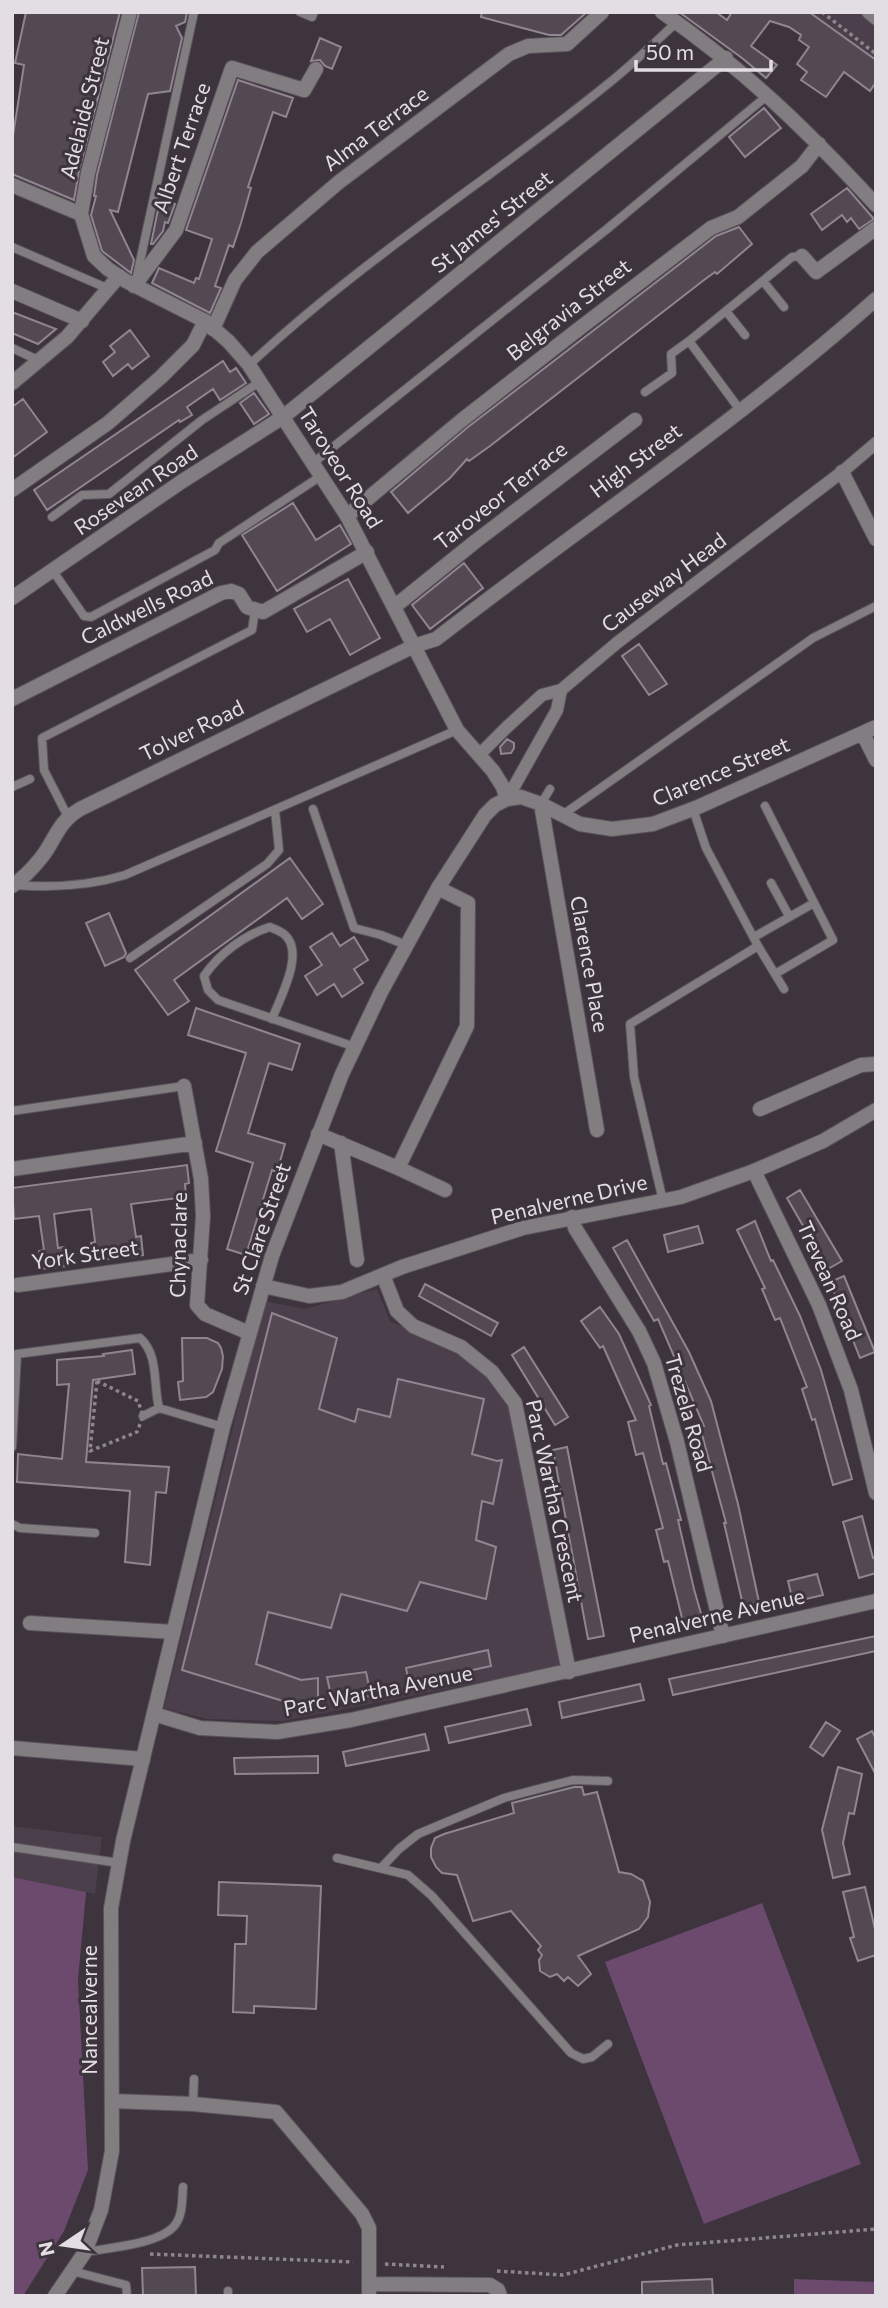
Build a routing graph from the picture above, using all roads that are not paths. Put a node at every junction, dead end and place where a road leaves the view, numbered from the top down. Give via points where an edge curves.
1 (130, 12) edge
2 (194, 12) edge
3 (300, 12) edge
4 (314, 12) edge
5 (602, 12) edge
6 (662, 12) edge
7 (869, 12) edge
8 (876, 18) edge
9 (677, 22) junction
10 (726, 58) junction
11 (316, 69) dead end
12 (768, 95) junction
13 (819, 144) junction
14 (12, 185) edge
15 (876, 205) edge
16 (81, 214) junction
17 (876, 228) edge
18 (12, 247) edge
19 (802, 256) joint
20 (119, 276) junction
21 (763, 281) junction
22 (134, 285) junction
23 (109, 289) junction
24 (12, 291) edge
25 (876, 299) edge
26 (784, 307) dead end
27 (726, 310) junction
28 (82, 321) junction
29 (209, 325) junction
30 (745, 335) dead end
31 (688, 341) junction
32 (12, 348) edge
33 (40, 361) junction
34 (250, 365) junction
35 (261, 382) junction
36 (12, 383) edge
37 (645, 392) dead end
38 (740, 410) junction
39 (283, 417) junction
40 (635, 420) dead end
41 (876, 443) edge
42 (317, 469) junction
43 (842, 472) junction
44 (12, 490) edge
45 (347, 516) junction
46 (52, 517) dead end
47 (876, 539) edge
48 (366, 552) junction
49 (53, 571) junction
50 (12, 598) edge
51 (394, 607) junction
52 (876, 607) edge
53 (255, 611) junction
54 (414, 646) junction
55 (561, 690) junction
56 (12, 699) edge
57 (457, 730) junction
58 (869, 731) edge
59 (480, 755) junction
60 (876, 760) edge
61 (30, 779) dead end
62 (12, 787) edge
63 (550, 789) dead end
64 (507, 799) junction
65 (541, 804) junction
66 (765, 806) dead end
67 (313, 809) dead end
68 (693, 809) junction
69 (275, 810) junction
70 (561, 816) junction
71 (68, 817) junction
72 (771, 883) dead end
73 (14, 885) edge
74 (438, 888) junction
75 (814, 903) junction
76 (789, 916) junction
77 (754, 937) junction
78 (406, 945) junction
79 (758, 946) junction
80 (130, 958) dead end
81 (775, 974) junction
82 (785, 989) dead end
83 (272, 1019) junction
84 (355, 1046) junction
85 (876, 1064) edge
86 (184, 1086) joint
87 (760, 1109) dead end
88 (876, 1110) edge
89 (12, 1111) edge
90 (597, 1130) dead end
91 (318, 1135) junction
92 (195, 1143) junction
93 (341, 1143) junction
94 (398, 1168) junction
95 (12, 1169) edge
96 (754, 1171) junction
97 (445, 1190) dead end
98 (663, 1201) junction
99 (572, 1217) junction
100 (201, 1260) junction
101 (357, 1260) dead end
102 (383, 1275) junction
103 (18, 1285) dead end
104 (263, 1286) junction
105 (249, 1333) junction
106 (159, 1408) junction
107 (143, 1416) road end
108 (223, 1427) junction
109 (12, 1447) edge
110 (876, 1493) edge
111 (12, 1524) edge
112 (94, 1532) dead end
113 (876, 1601) edge
114 (30, 1623) dead end
115 (173, 1633) junction
116 (723, 1636) junction
117 (569, 1672) junction
118 (154, 1714) junction
119 (12, 1748) edge
120 (143, 1759) junction
121 (608, 1781) dead end
122 (12, 1847) edge
123 (337, 1858) dead end
124 (119, 1863) junction
125 (382, 1868) junction
126 (608, 2044) dead end
127 (194, 2079) dead end
128 (112, 2101) junction
129 (193, 2104) junction
130 (183, 2187) dead end
131 (85, 2252) junction
132 (72, 2271) junction
133 (370, 2290) edge
134 (55, 2296) edge
135 (127, 2296) edge
136 (500, 2296) edge

1 - 16 street, Adelaide Street
2 - 22 lane
3 - 4 lane via 312,17
5 - 29 street, Alma Terrace via 567,44 528,46 509,54 339,182 257,252
6 - 9 street
7 - 8 street
9 - 10 street
9 - 34 lane via 611,82 400,239
10 - 12 street
10 - 39 street, St James' Street
11 - 22 street, Albert Terrace via 304,90 232,68 176,230
12 - 13 street
12 - 42 lane
13 - 15 street
13 - 45 street, Belgravia Street via 802,166 738,217 711,228 591,319
14 - 16 street
16 - 20 street, Taroveor Road via 94,256
17 - 19 street via 816,272
18 - 23 lane
19 - 21 lane via 792,257
20 - 22 street, Taroveor Road
20 - 23 street
21 - 26 lane
21 - 27 lane
22 - 29 street, Taroveor Road
23 - 28 street
24 - 28 street
25 - 38 street, High Street
27 - 30 lane
27 - 31 lane
28 - 33 street
29 - 34 street, Taroveor Road
29 - 44 street, Alma Terrace via 108,423
31 - 37 lane via 671,354 672,373
31 - 38 lane
32 - 33 lane
33 - 36 street
34 - 35 street, Taroveor Road
35 - 39 street, Taroveor Road
35 - 46 lane via 202,420 109,494 82,495
38 - 54 street, High Street via 436,639
39 - 42 street, Taroveor Road
39 - 49 street, Rosevean Road
40 - 51 street, Taroveor Terrace
41 - 43 street, Causeway Head
42 - 45 street, Taroveor Road
42 - 49 lane via 215,550 90,617 84,616
43 - 47 street
43 - 55 street, Causeway Head
45 - 48 street, Taroveor Road
48 - 51 street, Taroveor Road
48 - 53 street via 263,612
49 - 50 street, Rosevean Road
51 - 54 street, Taroveor Road
52 - 70 lane via 813,638
53 - 56 street, Caldwells Road via 239,594 221,593
53 - 71 lane via 252,630 42,738 44,770
54 - 57 street, Taroveor Road
54 - 71 street, Tolver Road
55 - 59 street, Causeway Head via 542,695
55 - 64 street via 557,710
57 - 59 street, Taroveor Road
57 - 69 lane
58 - 60 street
58 - 68 street, Clarence Street
59 - 64 street, Taroveor Road
61 - 62 lane
63 - 65 lane
64 - 65 street via 522,797
64 - 74 street, St Clare Street via 485,815
65 - 70 street, Clarence Street
65 - 90 street, Clarence Place
66 - 75 lane
67 - 78 lane via 354,928
68 - 70 street, Clarence Street via 653,824 612,829
68 - 77 lane via 706,848
69 - 73 lane via 99,883
69 - 80 lane via 279,850 267,864
71 - 73 street, Tolver Road via 42,857
72 - 76 lane
74 - 78 street, St Clare Street
74 - 94 street via 468,903 467,1026
75 - 76 lane
75 - 81 lane via 833,940
76 - 77 lane
77 - 79 lane
78 - 84 street, St Clare Street
79 - 81 lane
79 - 98 lane via 630,1024 634,1077
81 - 82 lane
83 - 83 lane via 218,1000 208,990 204,976 215,961 256,931 270,927 285,934 294,959
83 - 84 lane
84 - 91 street, St Clare Street
85 - 87 street via 861,1065
86 - 89 lane
86 - 92 street, Chynaclare
88 - 96 street, Penalverne Drive via 823,1141
91 - 93 street
91 - 104 street, St Clare Street
92 - 95 street
92 - 100 street, Chynaclare via 203,1216
93 - 94 street
93 - 101 street
94 - 97 street
96 - 98 street, Penalverne Drive
96 - 110 street, Trevean Road via 819,1305 851,1390
98 - 99 street, Penalverne Drive
99 - 102 street, Penalverne Drive via 523,1228
99 - 116 street, Trezela Road via 654,1363
100 - 103 street, York Street
100 - 105 street, Chynaclare via 197,1306
102 - 104 street, Penalverne Drive via 342,1292 309,1296
102 - 117 street, Parc Wartha Crescent via 397,1311 413,1326 461,1347 492,1372 515,1403
104 - 105 street, St Clare Street
105 - 108 street, St Clare Street
106 - 107 lane
106 - 108 lane
106 - 109 lane via 152,1354 140,1338 17,1354
108 - 115 street, St Clare Street
111 - 112 lane
113 - 116 street, Penalverne Avenue
114 - 115 street
115 - 118 street, St Clare Street
116 - 117 street, Penalverne Avenue
117 - 118 street, Parc Wartha Avenue via 277,1732 200,1728
118 - 120 street, Nancealverne
119 - 120 street
120 - 124 street, Nancealverne
121 - 125 lane via 573,1780 504,1798 418,1835
122 - 124 lane
123 - 125 lane
124 - 128 street, Nancealverne via 111,1908
125 - 126 lane via 408,1875 432,1896 571,2053 583,2059 592,2057
127 - 129 lane
128 - 129 street
128 - 131 street, Nancealverne via 112,2151 101,2210
129 - 133 street via 276,2112 362,2214 369,2228
130 - 131 lane via 175,2226 153,2239
131 - 132 street, Nancealverne
132 - 134 street, Nancealverne
132 - 135 lane via 126,2285
133 - 136 street via 490,2285

